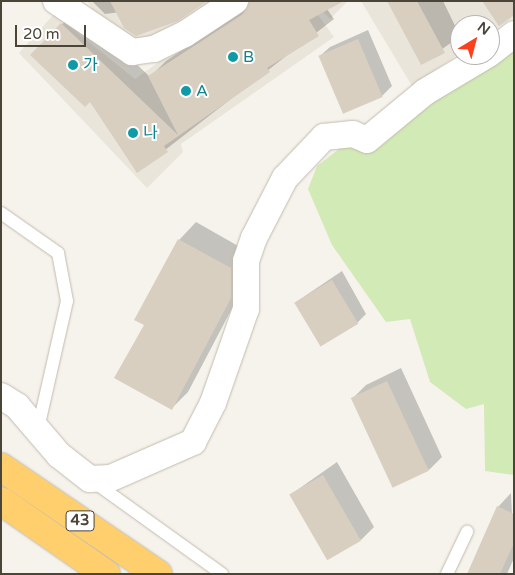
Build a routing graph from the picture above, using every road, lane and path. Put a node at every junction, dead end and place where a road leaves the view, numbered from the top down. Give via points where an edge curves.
1 (56, 1) edge
2 (235, 1) edge
3 (514, 34) edge
4 (500, 45) edge
5 (470, 65) edge
6 (1, 213) edge
7 (1, 396) edge
8 (38, 430) junction
9 (1, 467) edge
10 (90, 479) junction
11 (1, 501) edge
12 (467, 532) dead end
13 (106, 574) edge
14 (158, 574) edge
15 (222, 574) edge
16 (447, 574) edge

1 - 2 street via 132,52 154,49 185,34
3 - 4 street
5 - 10 street via 425,92 367,140 353,134 324,137 305,154 285,178 254,238 246,261 246,310 213,402 193,442 111,478
6 - 8 lane via 58,253 67,301
7 - 8 street
8 - 10 street via 58,455
9 - 14 highway, 43
10 - 15 lane
11 - 13 highway, 43
12 - 16 lane

